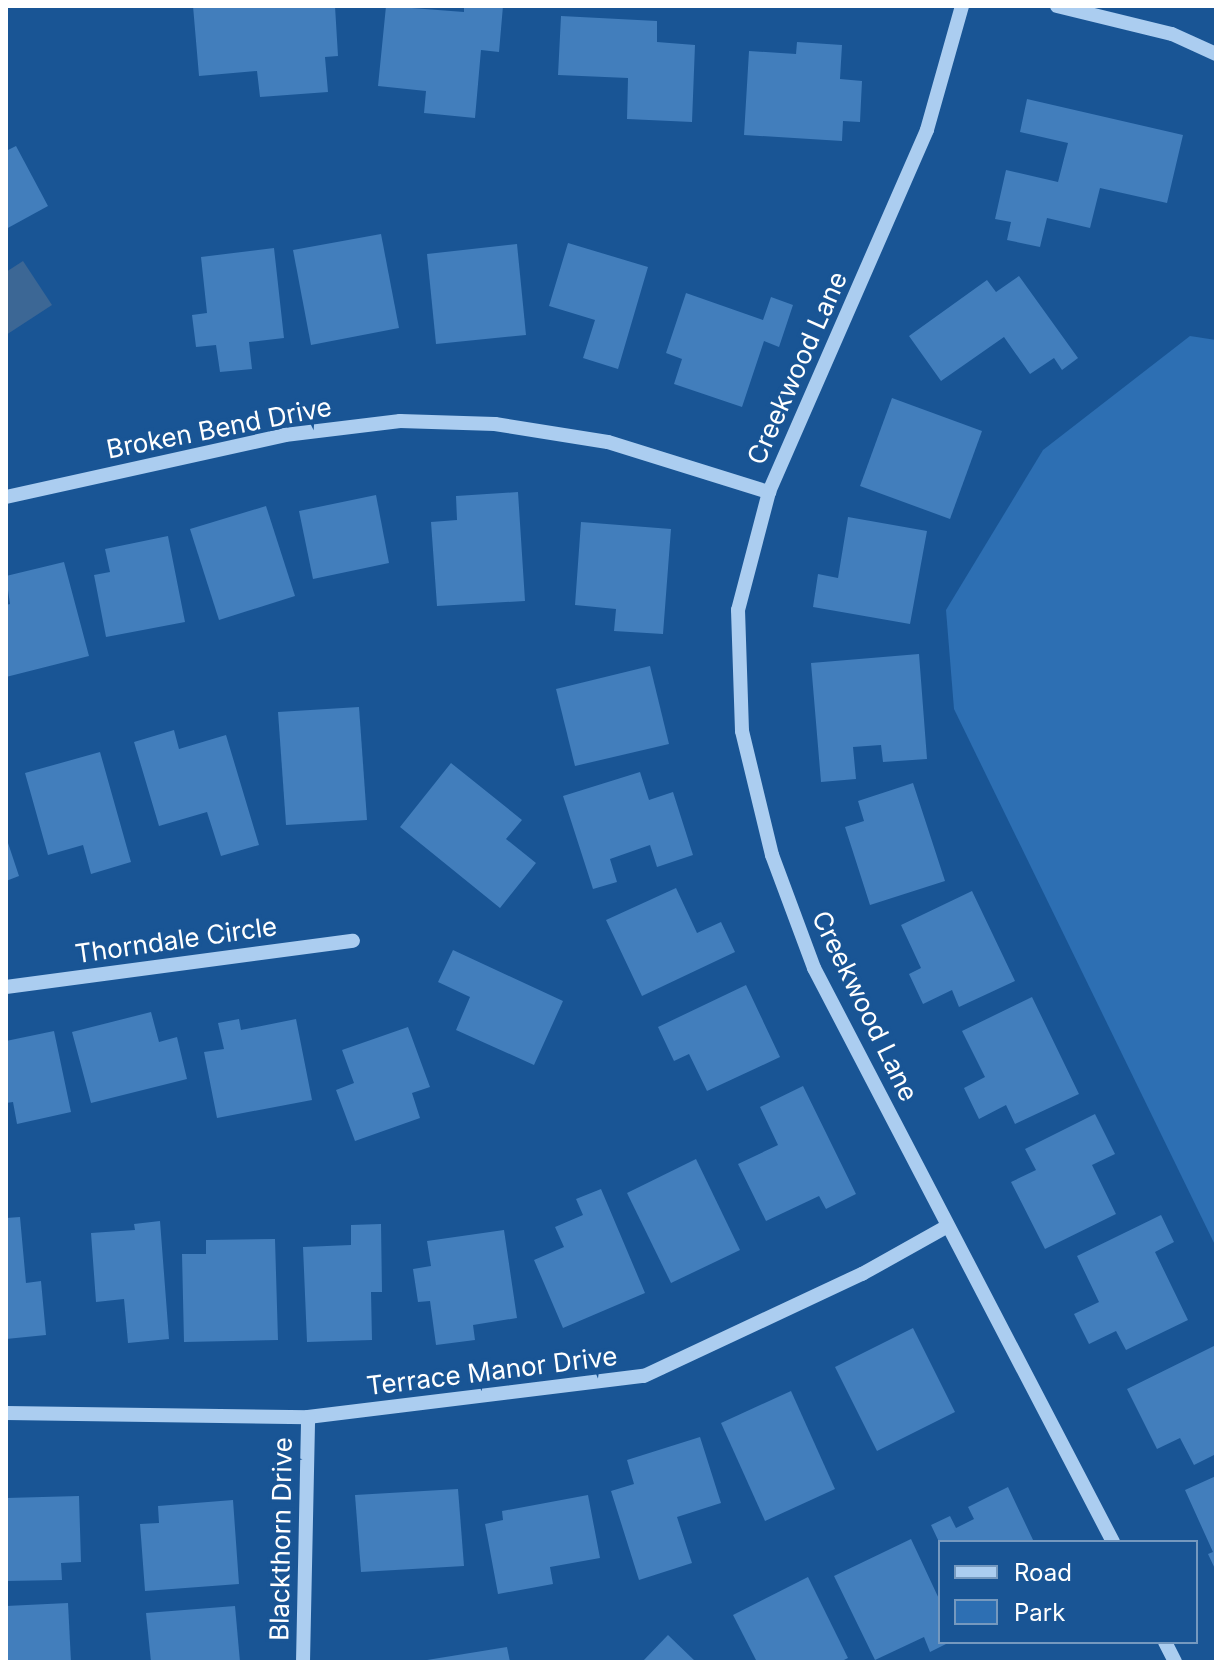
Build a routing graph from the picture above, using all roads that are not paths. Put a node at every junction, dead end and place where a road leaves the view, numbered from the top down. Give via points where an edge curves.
1 (962, 6) edge
2 (1057, 6) edge
3 (1216, 54) edge
4 (769, 492) junction
5 (6, 497) edge
6 (353, 941) dead end
7 (6, 987) edge
8 (948, 1226) junction
9 (6, 1413) edge
10 (308, 1417) junction
11 (1112, 1540) edge
12 (1166, 1644) edge
13 (303, 1662) edge
14 (1175, 1662) edge

1 - 4 street, Creekwood Lane via 927,130
2 - 3 street via 1172,34
4 - 5 street, Broken Bend Drive via 608,442 495,424 400,421 285,435
4 - 8 street, Creekwood Lane via 738,610 742,731 772,855 814,968
6 - 7 street, Thorndale Circle
8 - 10 street, Terrace Manor Drive via 862,1274 644,1376
8 - 11 street, Creekwood Lane
9 - 10 street, Terrace Manor Drive
10 - 13 street, Blackthorn Drive
12 - 14 street

